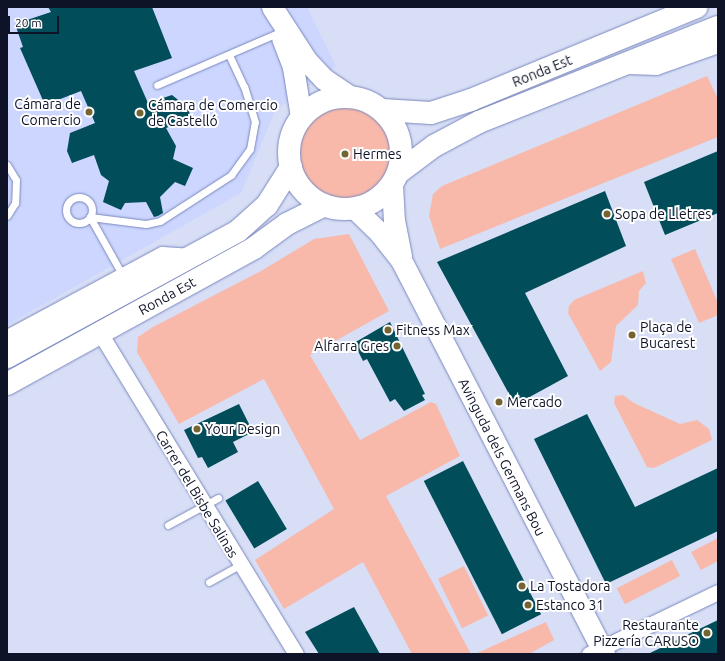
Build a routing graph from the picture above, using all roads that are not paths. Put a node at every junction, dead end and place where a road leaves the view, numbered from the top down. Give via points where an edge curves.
1 (271, 7) edge
2 (697, 7) edge
3 (718, 27) edge
4 (280, 32) junction
5 (718, 44) edge
6 (229, 55) junction
7 (623, 66) junction
8 (157, 85) dead end
9 (349, 96) junction
10 (382, 110) junction
11 (301, 117) junction
12 (7, 165) edge
13 (290, 167) junction
14 (395, 179) junction
15 (325, 205) junction
16 (354, 208) junction
17 (7, 216) edge
18 (195, 256) junction
19 (401, 260) junction
20 (123, 276) junction
21 (100, 333) junction
22 (7, 337) edge
23 (7, 357) edge
24 (7, 384) edge
25 (211, 501) junction
26 (168, 525) dead end
27 (241, 564) junction
28 (209, 582) dead end
29 (718, 592) edge
30 (598, 652) edge
31 (296, 654) edge

1 - 4 street
1 - 9 street via 307,61 324,79
2 - 10 main road, Ronda Est via 471,100 431,112
3 - 7 main road, Ronda Est
4 - 6 lane
4 - 11 street via 293,67
5 - 7 street, Ronda Est via 656,67
6 - 8 lane
6 - 20 lane via 244,86 255,122 250,149 231,175 160,221 146,224 90,216
7 - 14 main road, Ronda Est via 479,122 434,146
9 - 10 main road via 365,100
9 - 11 main road via 322,101
10 - 14 main road via 394,125 400,139
11 - 13 main road via 290,141
12 - 17 lane via 16,180 15,203
13 - 15 main road via 303,190
13 - 18 main road, Ronda Est via 268,205 238,231
14 - 16 main road via 376,200
14 - 19 street, Avinguda dels Germans Bou via 394,220
15 - 16 main road
15 - 21 main road, Ronda Est via 286,224 254,248
16 - 19 street, Avinguda dels Germans Bou via 379,232
18 - 20 street, Ronda Est via 162,254
18 - 23 main road, Ronda Est
19 - 30 street, Avinguda dels Germans Bou
20 - 22 street, Ronda Est
21 - 24 main road, Ronda Est
21 - 25 street, Carrer del Bisbe Salinas
25 - 26 lane
25 - 27 street, Carrer del Bisbe Salinas
27 - 28 lane
27 - 31 street, Carrer del Bisbe Salinas
29 - 30 street

